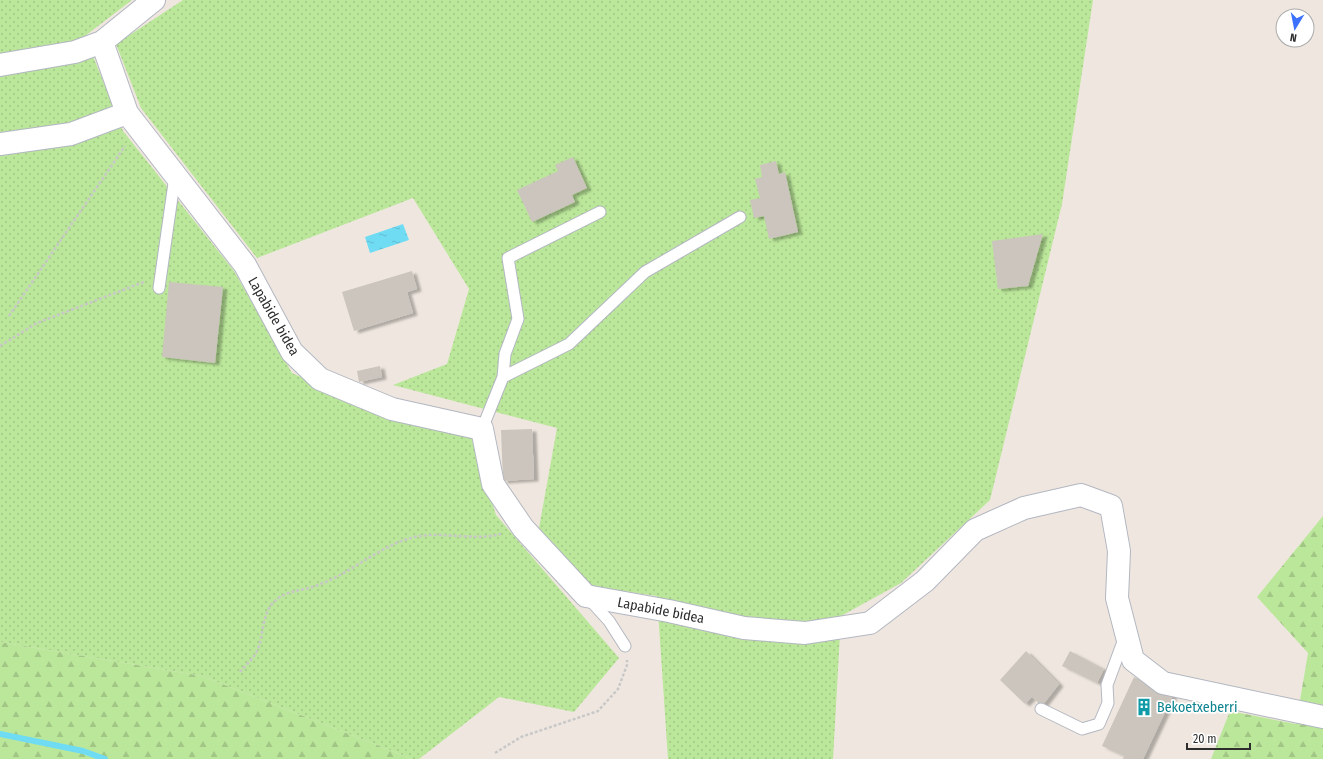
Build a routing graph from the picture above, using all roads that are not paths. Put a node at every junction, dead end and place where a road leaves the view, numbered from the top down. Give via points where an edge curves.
1 (154, 0) edge
2 (102, 42) junction
3 (0, 65) edge
4 (132, 120) junction
5 (0, 144) edge
6 (175, 175) junction
7 (600, 212) dead end
8 (740, 217) dead end
9 (159, 288) dead end
10 (503, 377) junction
11 (482, 429) junction
12 (586, 596) junction
13 (1126, 634) junction
14 (625, 646) road end
15 (1041, 709) dead end
16 (1323, 717) edge

1 - 2 street
2 - 3 street via 75,52
2 - 4 street, Lapabide bidea
4 - 5 street via 71,134
4 - 6 street, Lapabide bidea
6 - 9 lane
6 - 11 street, Lapabide bidea via 245,265 292,352 320,379 392,409
7 - 10 lane via 508,258 518,319 505,354
8 - 10 lane via 645,272 569,344
10 - 11 lane
11 - 12 street via 494,484 518,520
12 - 13 street, Lapabide bidea via 744,628 805,633 870,623 925,581 975,530 1024,508 1081,496 1111,506 1119,551 1117,598
12 - 14 lane via 609,622
13 - 15 lane via 1107,685 1108,703 1099,724 1082,729
13 - 16 street, Lapabide bidea via 1133,660 1163,682

